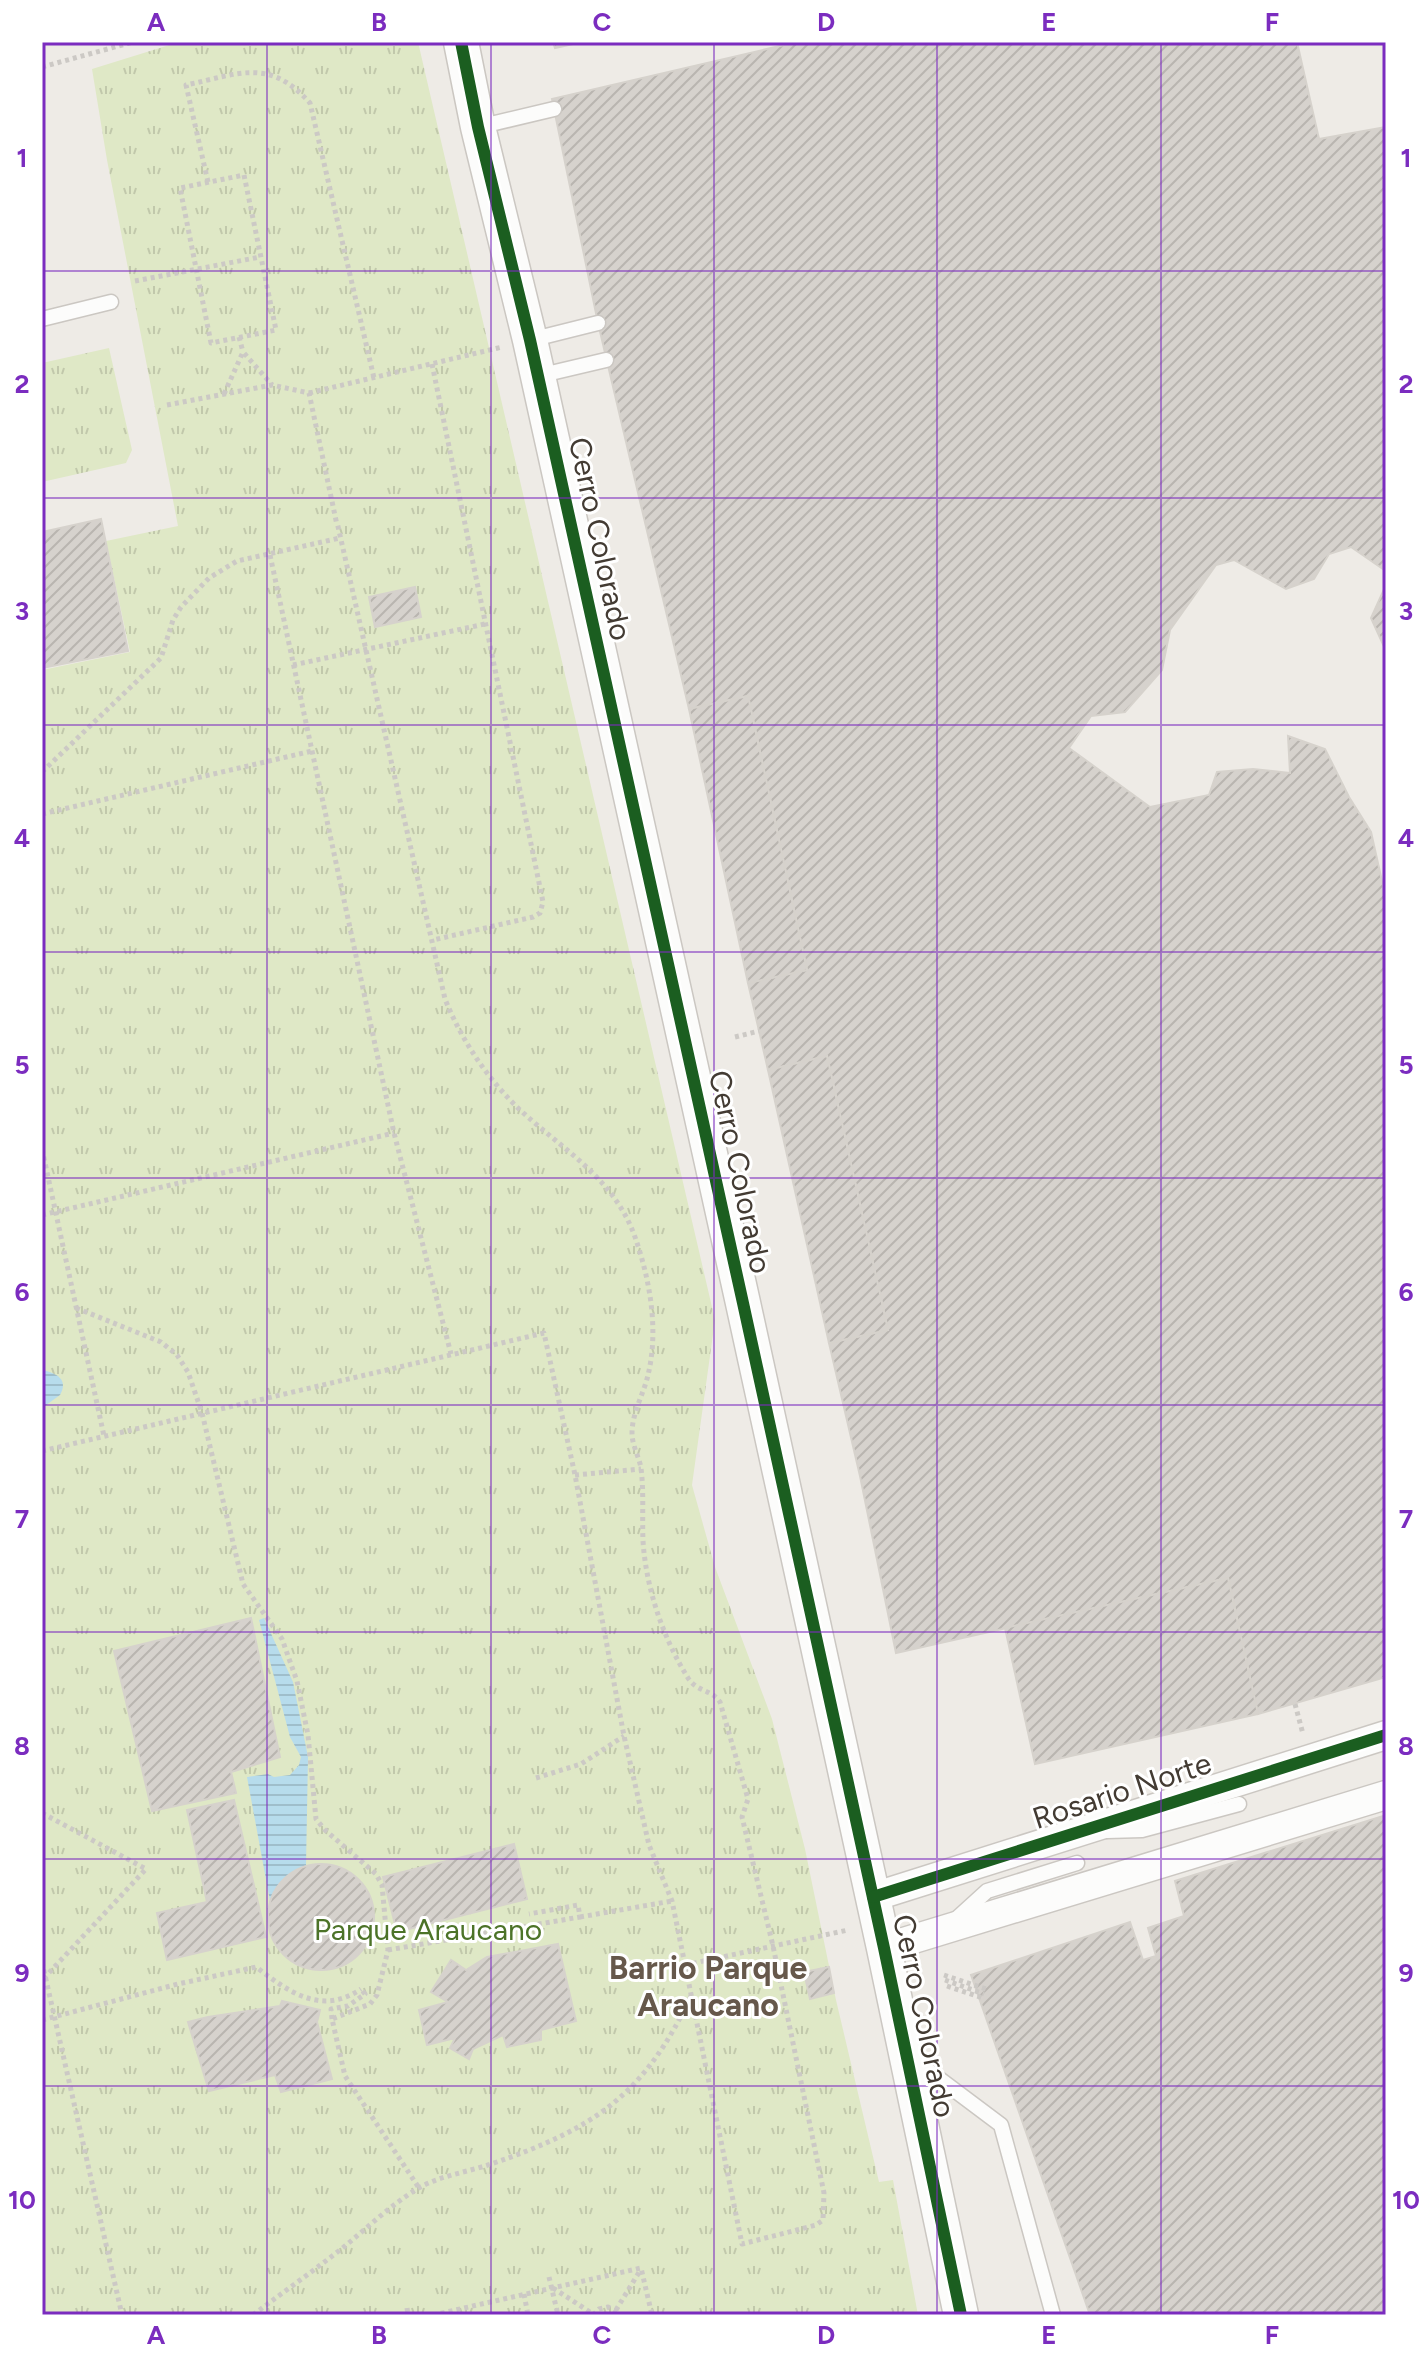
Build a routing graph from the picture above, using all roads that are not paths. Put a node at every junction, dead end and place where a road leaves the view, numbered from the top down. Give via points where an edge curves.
1 (461, 42) edge
2 (554, 109) dead end
3 (478, 127) junction
4 (111, 302) dead end
5 (42, 319) edge
6 (598, 323) dead end
7 (530, 340) junction
8 (606, 360) dead end
9 (538, 377) junction
10 (1386, 1735) edge
11 (1386, 1795) edge
12 (1239, 1804) dead end
13 (1087, 1829) junction
14 (1077, 1863) dead end
15 (879, 1922) junction
16 (946, 1929) junction
17 (906, 2054) junction
18 (961, 2315) edge
19 (1053, 2315) edge

1 - 3 street, Cerro Colorado
2 - 3 lane
3 - 7 street, Cerro Colorado
4 - 5 lane
6 - 7 lane
7 - 9 street, Cerro Colorado
8 - 9 lane
9 - 15 street, Cerro Colorado
10 - 13 street, Rosario Norte
11 - 16 street
12 - 13 lane via 1142,1830
13 - 15 street, Rosario Norte
14 - 16 lane via 987,1891
15 - 16 street
15 - 17 street, Cerro Colorado
17 - 18 street, Cerro Colorado
17 - 19 lane via 1001,2125

